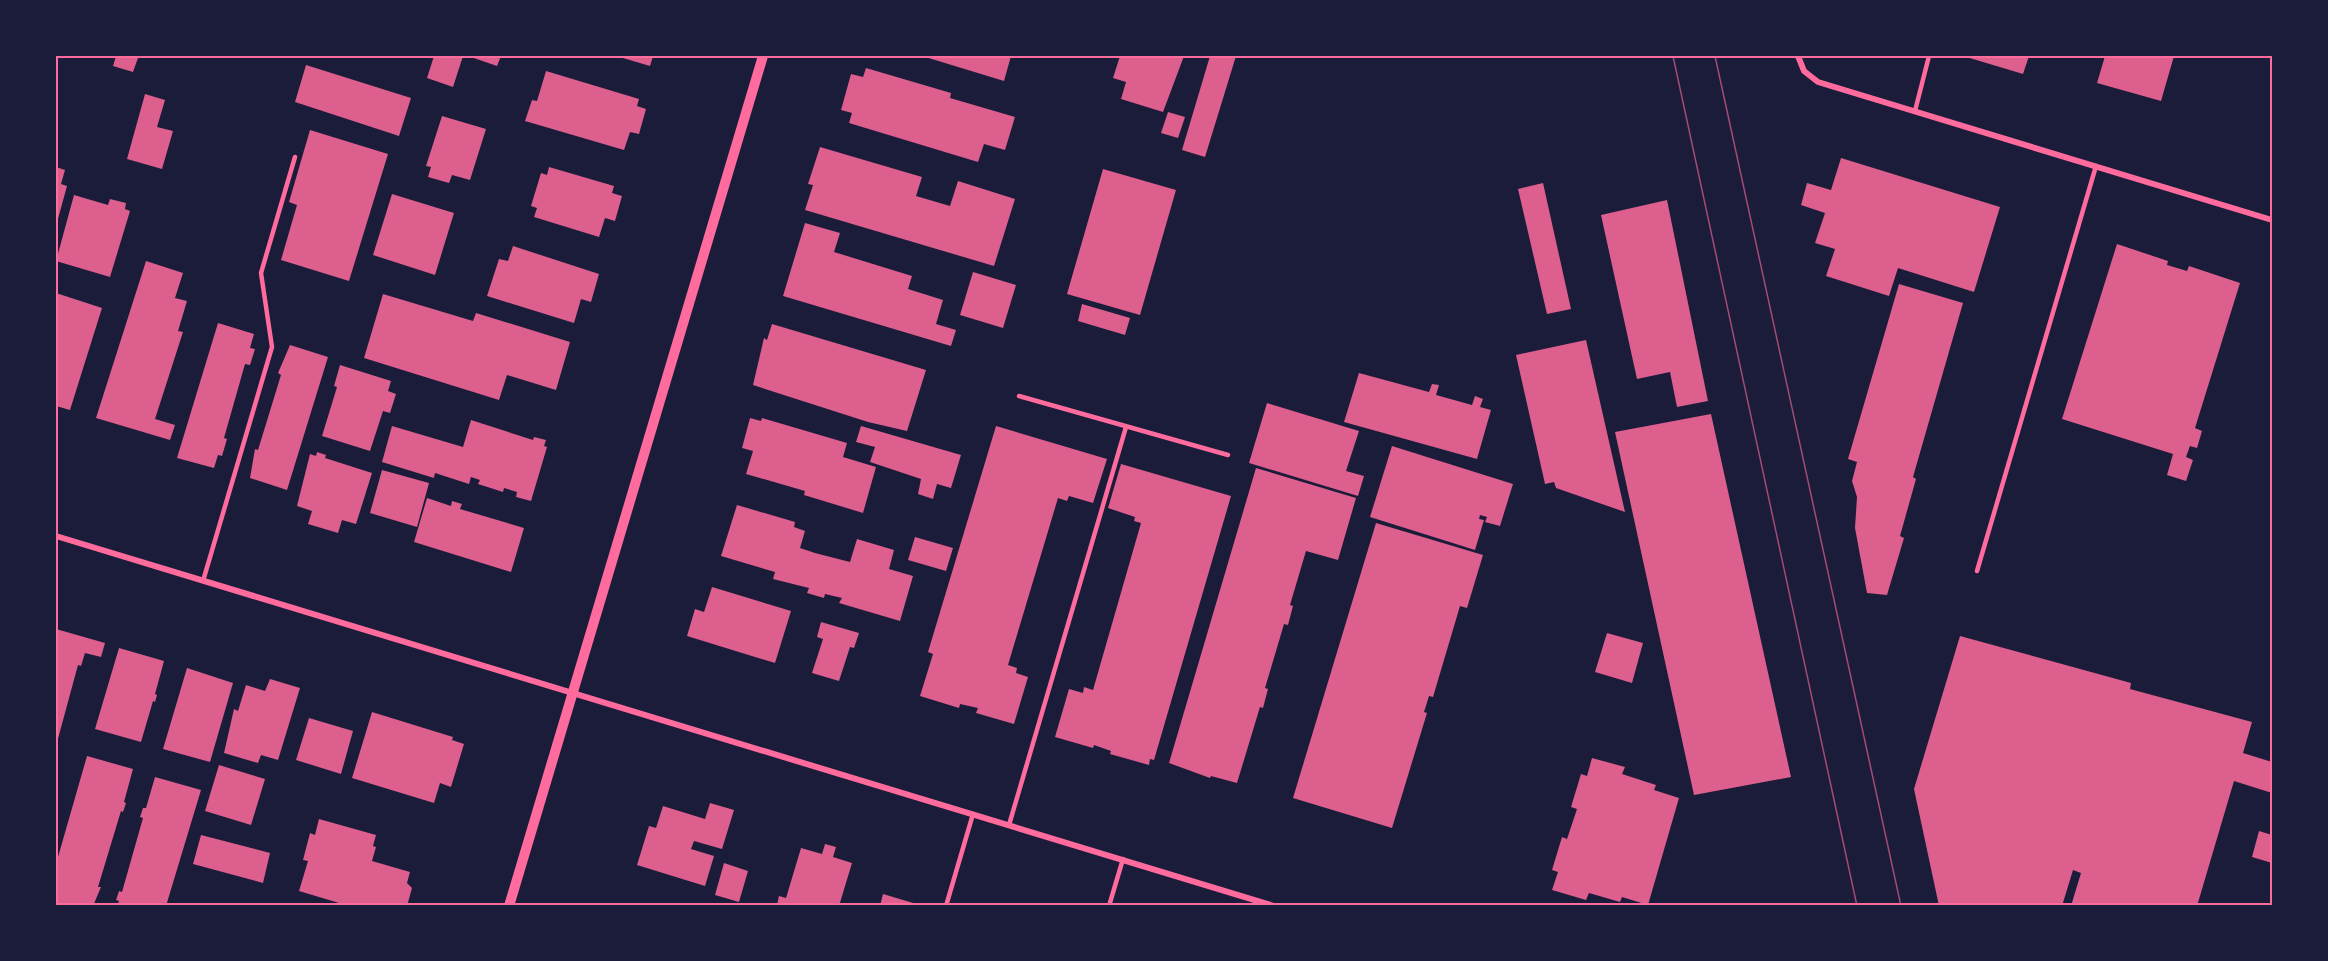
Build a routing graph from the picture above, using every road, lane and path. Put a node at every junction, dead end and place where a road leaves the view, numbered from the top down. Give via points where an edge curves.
1 (764, 56) edge
2 (1798, 56) edge
3 (1929, 56) edge
4 (1915, 111) junction
5 (294, 157) dead end
6 (2096, 166) junction
7 (2272, 220) edge
8 (1019, 396) dead end
9 (1126, 427) junction
10 (1228, 455) dead end
11 (56, 536) edge
12 (1977, 571) dead end
13 (203, 581) junction
14 (573, 693) junction
15 (974, 814) junction
16 (1009, 825) junction
17 (1123, 859) junction
18 (509, 906) edge
19 (946, 906) edge
20 (1109, 906) edge
21 (1274, 906) edge

1 - 14 street
2 - 4 street via 1804,71 1818,82
3 - 4 lane
4 - 6 street
5 - 13 lane via 261,273 272,347
6 - 7 street
6 - 12 lane
8 - 9 lane
9 - 10 lane
9 - 16 lane
11 - 13 street
13 - 14 street
14 - 15 street
14 - 18 street
15 - 16 street
15 - 19 lane
16 - 17 street
17 - 20 lane
17 - 21 street

